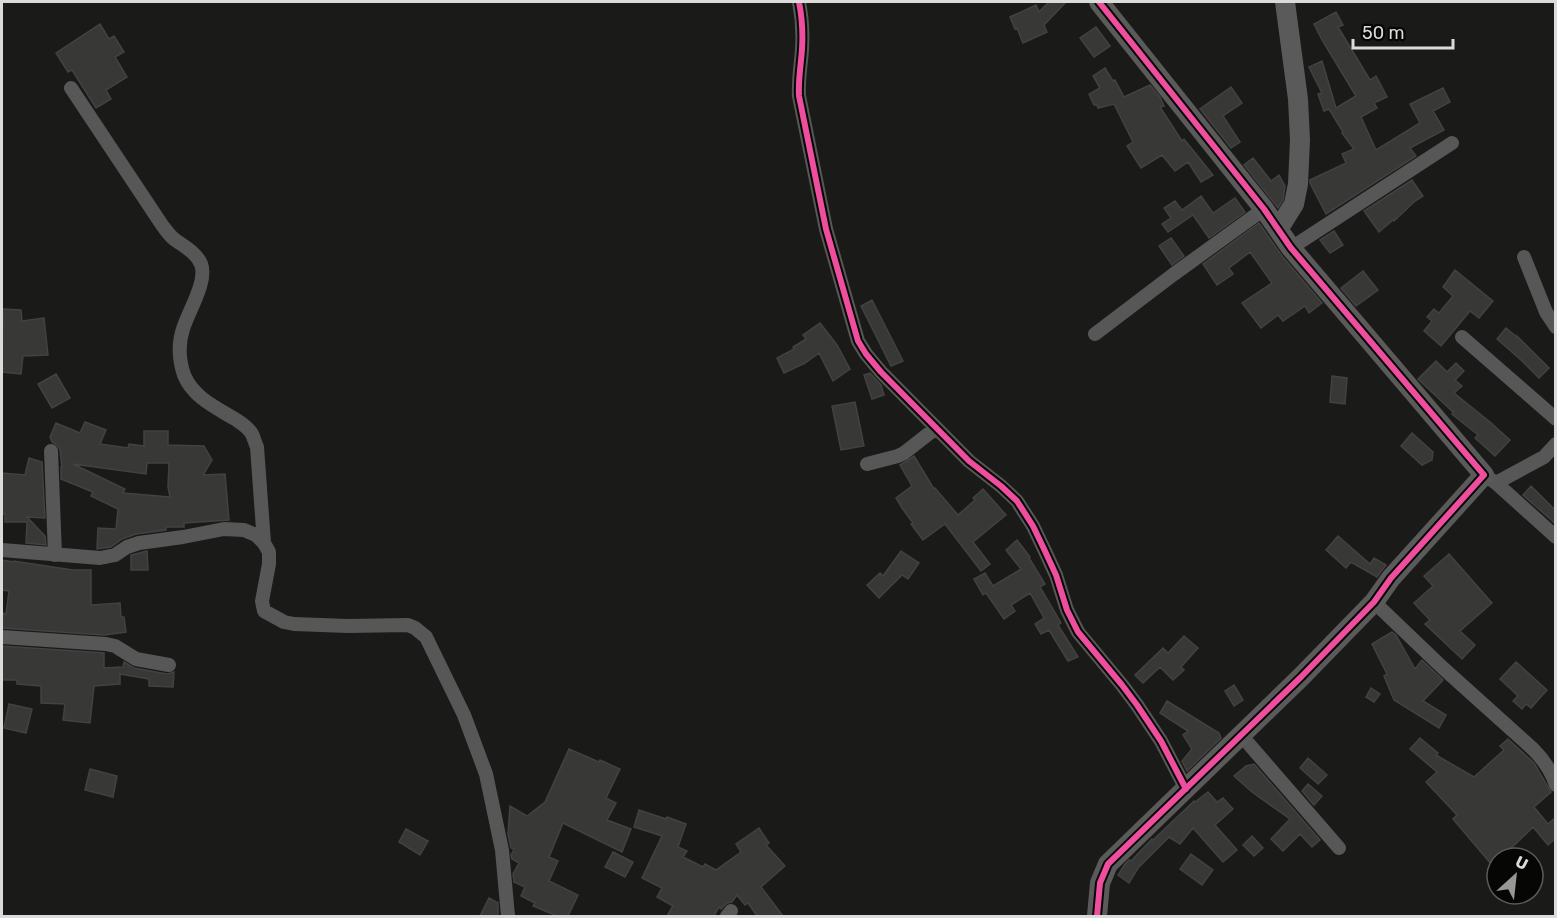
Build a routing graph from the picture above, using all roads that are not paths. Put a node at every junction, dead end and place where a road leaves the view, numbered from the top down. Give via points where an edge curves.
1 (799, 2) edge
2 (1099, 2) edge
3 (1285, 2) edge
4 (71, 88) dead end
5 (1452, 143) dead end
6 (1264, 209) junction
7 (1279, 228) junction
8 (1291, 248) junction
9 (1524, 257) dead end
10 (1556, 327) edge
11 (1095, 334) dead end
12 (1462, 337) dead end
13 (1556, 419) edge
14 (936, 428) junction
15 (1556, 444) edge
16 (51, 451) dead end
17 (867, 464) dead end
18 (1490, 479) junction
19 (1556, 537) edge
20 (264, 543) junction
21 (2, 550) edge
22 (55, 555) junction
23 (1374, 602) junction
24 (2, 637) edge
25 (169, 665) dead end
26 (1241, 735) junction
27 (1556, 785) edge
28 (1186, 789) junction
29 (1339, 848) dead end
30 (508, 916) edge
31 (1097, 916) edge

1 - 14 street via 799,96 826,229 858,341 881,372
2 - 6 street
3 - 7 street via 1298,99 1299,151 1294,204
4 - 20 street via 162,225 201,263 200,287 180,340 184,376 196,394 253,435
5 - 8 street
6 - 7 street
6 - 11 street
7 - 8 street
8 - 18 street
9 - 10 street
12 - 13 street
14 - 17 street via 904,453
14 - 28 street via 1017,501 1044,549 1078,632 1137,705
15 - 18 street via 1544,457
16 - 22 street
18 - 19 street
18 - 23 street via 1390,578
20 - 22 street via 244,531 224,529 139,543 100,558
20 - 30 street via 269,564 262,601 264,611 274,618 294,624 408,625 426,637 464,715 486,774 502,850
21 - 22 street
23 - 26 street
23 - 27 street via 1533,749 1545,762
24 - 25 street via 106,644 136,659
26 - 28 street
26 - 29 street
28 - 31 street via 1108,864 1100,883

